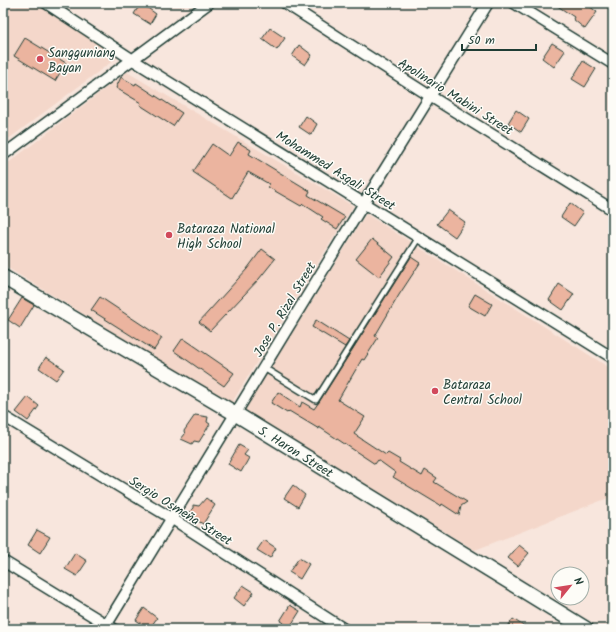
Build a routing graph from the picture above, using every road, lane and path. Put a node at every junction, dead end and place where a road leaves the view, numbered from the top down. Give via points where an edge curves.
1 (46, 3) edge
2 (210, 3) edge
3 (285, 3) edge
4 (488, 3) edge
5 (514, 3) edge
6 (133, 60) junction
7 (613, 64) edge
8 (430, 96) junction
9 (3, 155) edge
10 (364, 203) junction
11 (613, 210) edge
12 (419, 237) junction
13 (3, 277) edge
14 (613, 358) edge
15 (264, 368) junction
16 (236, 414) junction
17 (3, 416) edge
18 (171, 518) junction
19 (3, 561) edge
20 (108, 628) edge
21 (344, 629) edge
22 (586, 629) edge

1 - 6 street, Mohammed Asgali Street
2 - 6 street
3 - 8 street, Apolinario Mabini Street
4 - 8 street, Jose P. Rizal Street
5 - 7 street
6 - 9 street
6 - 10 street, Mohammed Asgali Street
8 - 10 street, Jose P. Rizal Street
8 - 11 street, Apolinario Mabini Street
10 - 12 street, Mohammed Asgali Street
10 - 15 street, Jose P. Rizal Street
12 - 14 street, Mohammed Asgali Street
12 - 15 lane via 316,400
13 - 16 street, S. Haron Street
15 - 16 street, Jose P. Rizal Street
16 - 18 street, Jose P. Rizal Street
16 - 22 street, S. Haron Street
17 - 18 street, Sergio Osmeña Street
18 - 20 street, Jose P. Rizal Street
18 - 21 street, Sergio Osmeña Street
19 - 20 street

